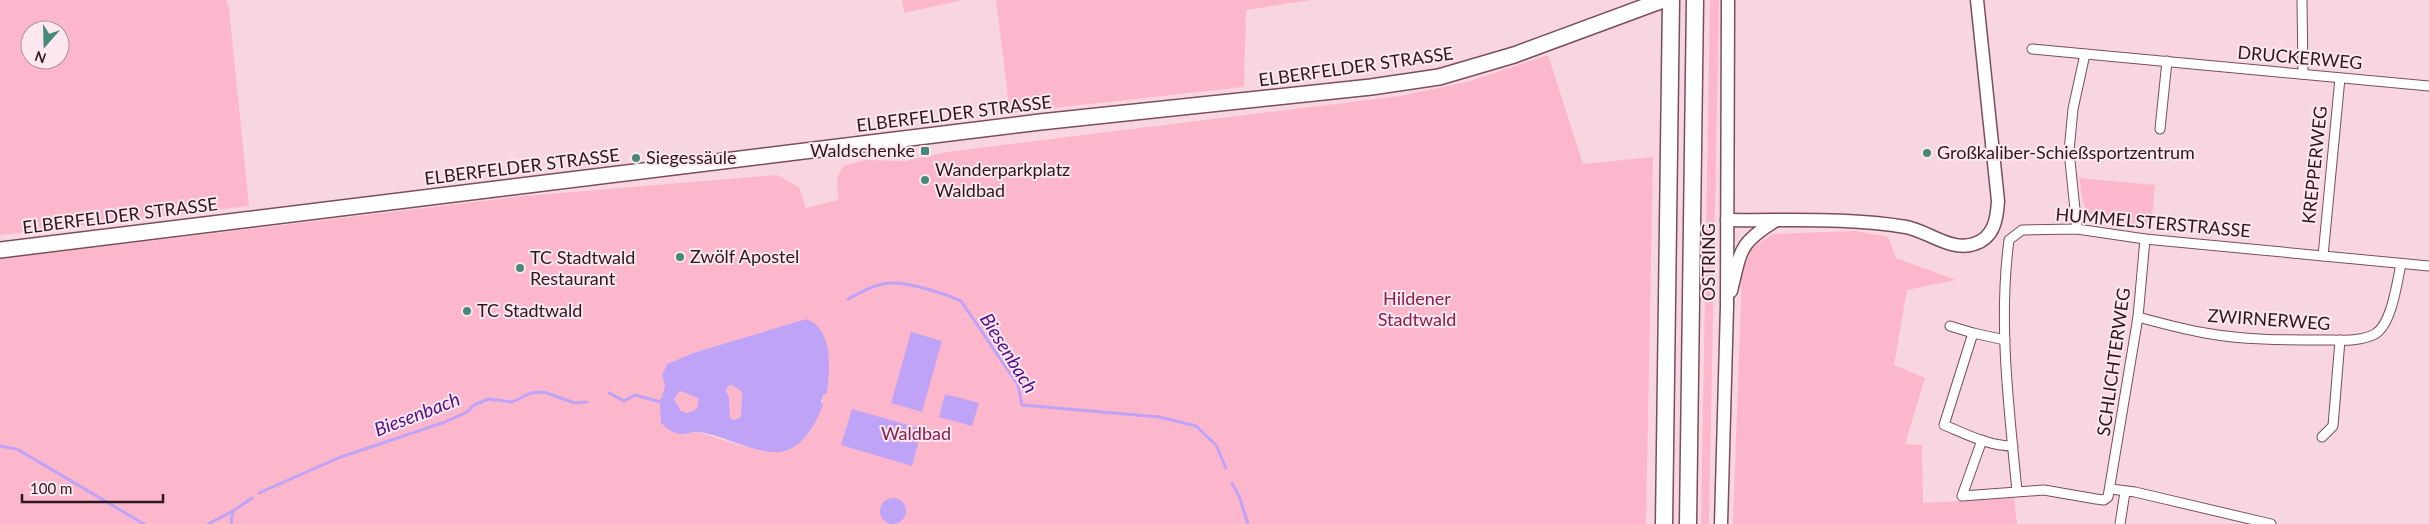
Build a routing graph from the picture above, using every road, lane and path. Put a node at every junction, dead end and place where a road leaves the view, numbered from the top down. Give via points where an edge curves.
1 (1663, 0) edge
2 (1671, 0) edge
3 (1695, 0) edge
4 (1977, 0) edge
5 (2302, 0) edge
6 (1728, 5) edge
7 (2032, 49) dead end
8 (2084, 54) junction
9 (2167, 61) junction
10 (2303, 74) junction
11 (2340, 78) junction
12 (2429, 86) edge
13 (2160, 129) dead end
14 (1727, 220) junction
15 (1776, 221) junction
16 (2077, 229) junction
17 (2145, 239) junction
18 (0, 250) edge
19 (2322, 256) junction
20 (2401, 264) junction
21 (2429, 266) edge
22 (1727, 306) junction
23 (2138, 318) junction
24 (1950, 326) dead end
25 (1973, 333) junction
26 (2005, 340) junction
27 (2340, 340) junction
28 (2322, 437) dead end
29 (1982, 440) junction
30 (2012, 446) junction
31 (2111, 489) junction
32 (2017, 491) junction
33 (2125, 492) junction
34 (1664, 524) edge
35 (1688, 524) edge
36 (1721, 524) edge
37 (2120, 524) edge
38 (2271, 524) edge

1 - 18 main road, ELBERFELDER STRASSE via 1514,54 1439,77 1040,122
2 - 34 highway
3 - 35 highway
4 - 15 main road via 1998,201 1993,230 1975,244 1958,246 1918,229 1883,223
5 - 10 street
6 - 14 main road, OSTRING
7 - 8 street, DRUCKERWEG
8 - 9 street, DRUCKERWEG
8 - 16 street via 2069,151
9 - 10 street, DRUCKERWEG
9 - 13 street
10 - 11 street, DRUCKERWEG
11 - 12 street, DRUCKERWEG
11 - 19 street, KREPPERWEG
14 - 15 main road
14 - 22 main road, OSTRING
15 - 22 main road via 1753,235 1743,248
16 - 17 street, HUMMELSTERSTRASSE
16 - 26 street, HUMMELSTERSTRASSE via 2022,230 2009,240
17 - 19 street, HUMMELSTERSTRASSE
17 - 23 street, SCHLICHTERWEG
19 - 20 street, HUMMELSTERSTRASSE
20 - 21 street, HUMMELSTERSTRASSE
20 - 27 street, ZWIRNERWEG via 2394,301 2385,324 2376,334
22 - 36 main road, OSTRING
23 - 27 street, ZWIRNERWEG via 2236,337
23 - 31 street, SCHLICHTERWEG
24 - 25 street
25 - 26 street
25 - 29 street via 1944,425
26 - 30 street, HUMMELSTERSTRASSE
27 - 28 street, ZWIRNERWEG via 2333,426
29 - 30 street
29 - 32 street via 1962,496
30 - 32 street, HUMMELSTERSTRASSE
31 - 32 street via 2104,500 2061,492
31 - 33 street
33 - 37 street
33 - 38 street

